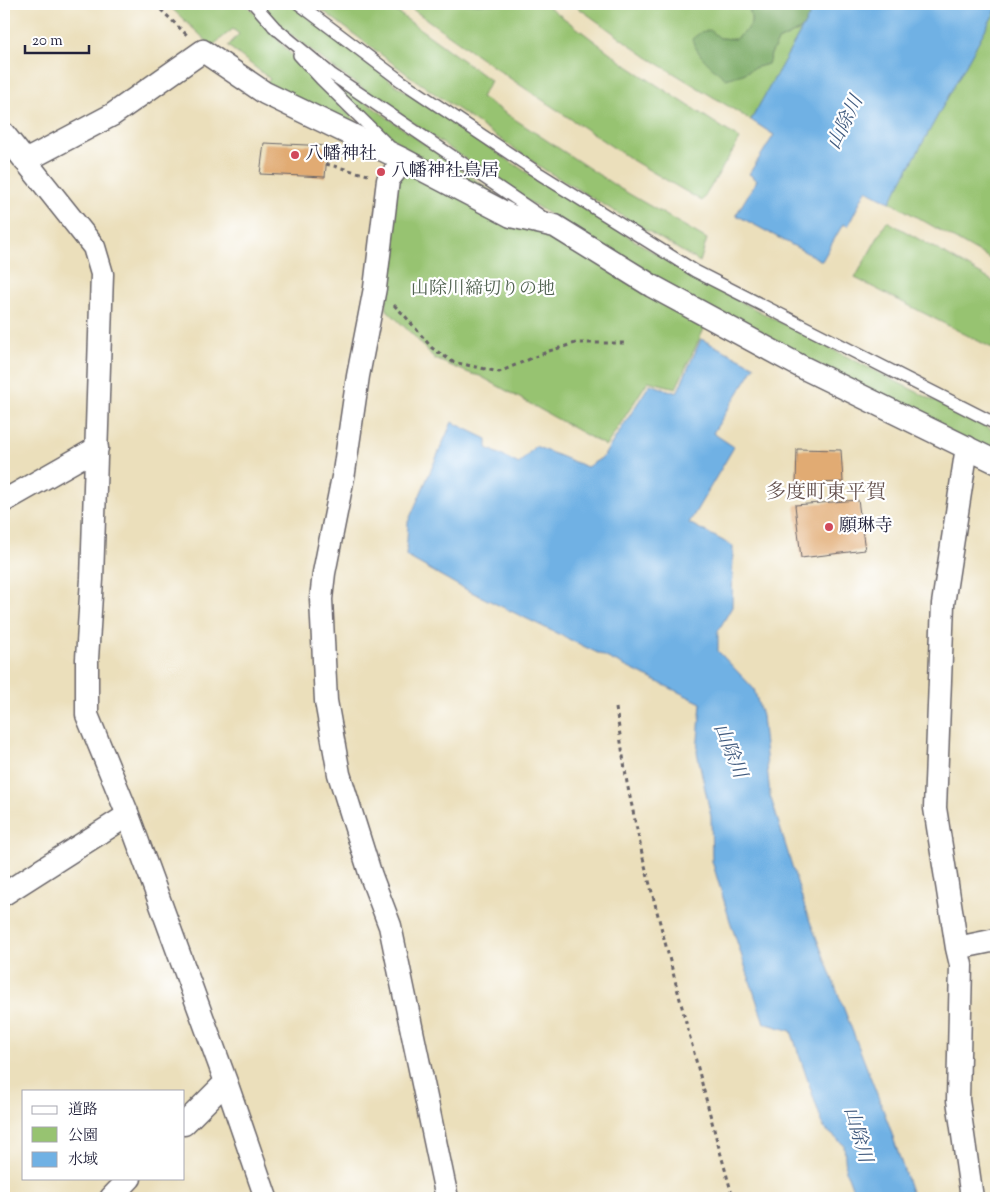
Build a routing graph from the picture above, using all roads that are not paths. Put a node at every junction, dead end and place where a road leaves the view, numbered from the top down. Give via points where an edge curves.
1 (254, 4) edge
2 (299, 4) edge
3 (273, 26) junction
4 (4, 134) edge
5 (404, 160) junction
6 (26, 161) junction
7 (555, 226) junction
8 (996, 424) edge
9 (967, 447) junction
10 (97, 448) junction
11 (996, 462) edge
12 (4, 501) edge
13 (128, 815) junction
14 (4, 894) edge
15 (996, 940) edge
16 (957, 948) junction
17 (226, 1082) junction
18 (185, 1123) edge
19 (128, 1180) edge
20 (110, 1198) edge
21 (266, 1198) edge
22 (447, 1198) edge
23 (972, 1198) edge

1 - 3 lane
2 - 8 lane via 402,81 540,174 695,271
3 - 5 lane via 321,79
3 - 7 lane via 331,74
4 - 6 street
5 - 6 street via 265,94 203,51 112,116
5 - 7 street via 511,216
5 - 22 street via 388,180 375,288 321,599 326,701 339,774 390,926
6 - 10 street via 94,247 102,274
7 - 9 street via 652,286 800,366
9 - 11 street
9 - 16 street via 942,604 935,808
10 - 12 street
10 - 13 street via 87,715
13 - 14 street
13 - 17 street
15 - 16 street
16 - 23 street via 961,965 958,1100
17 - 18 street
17 - 21 street
19 - 20 street

